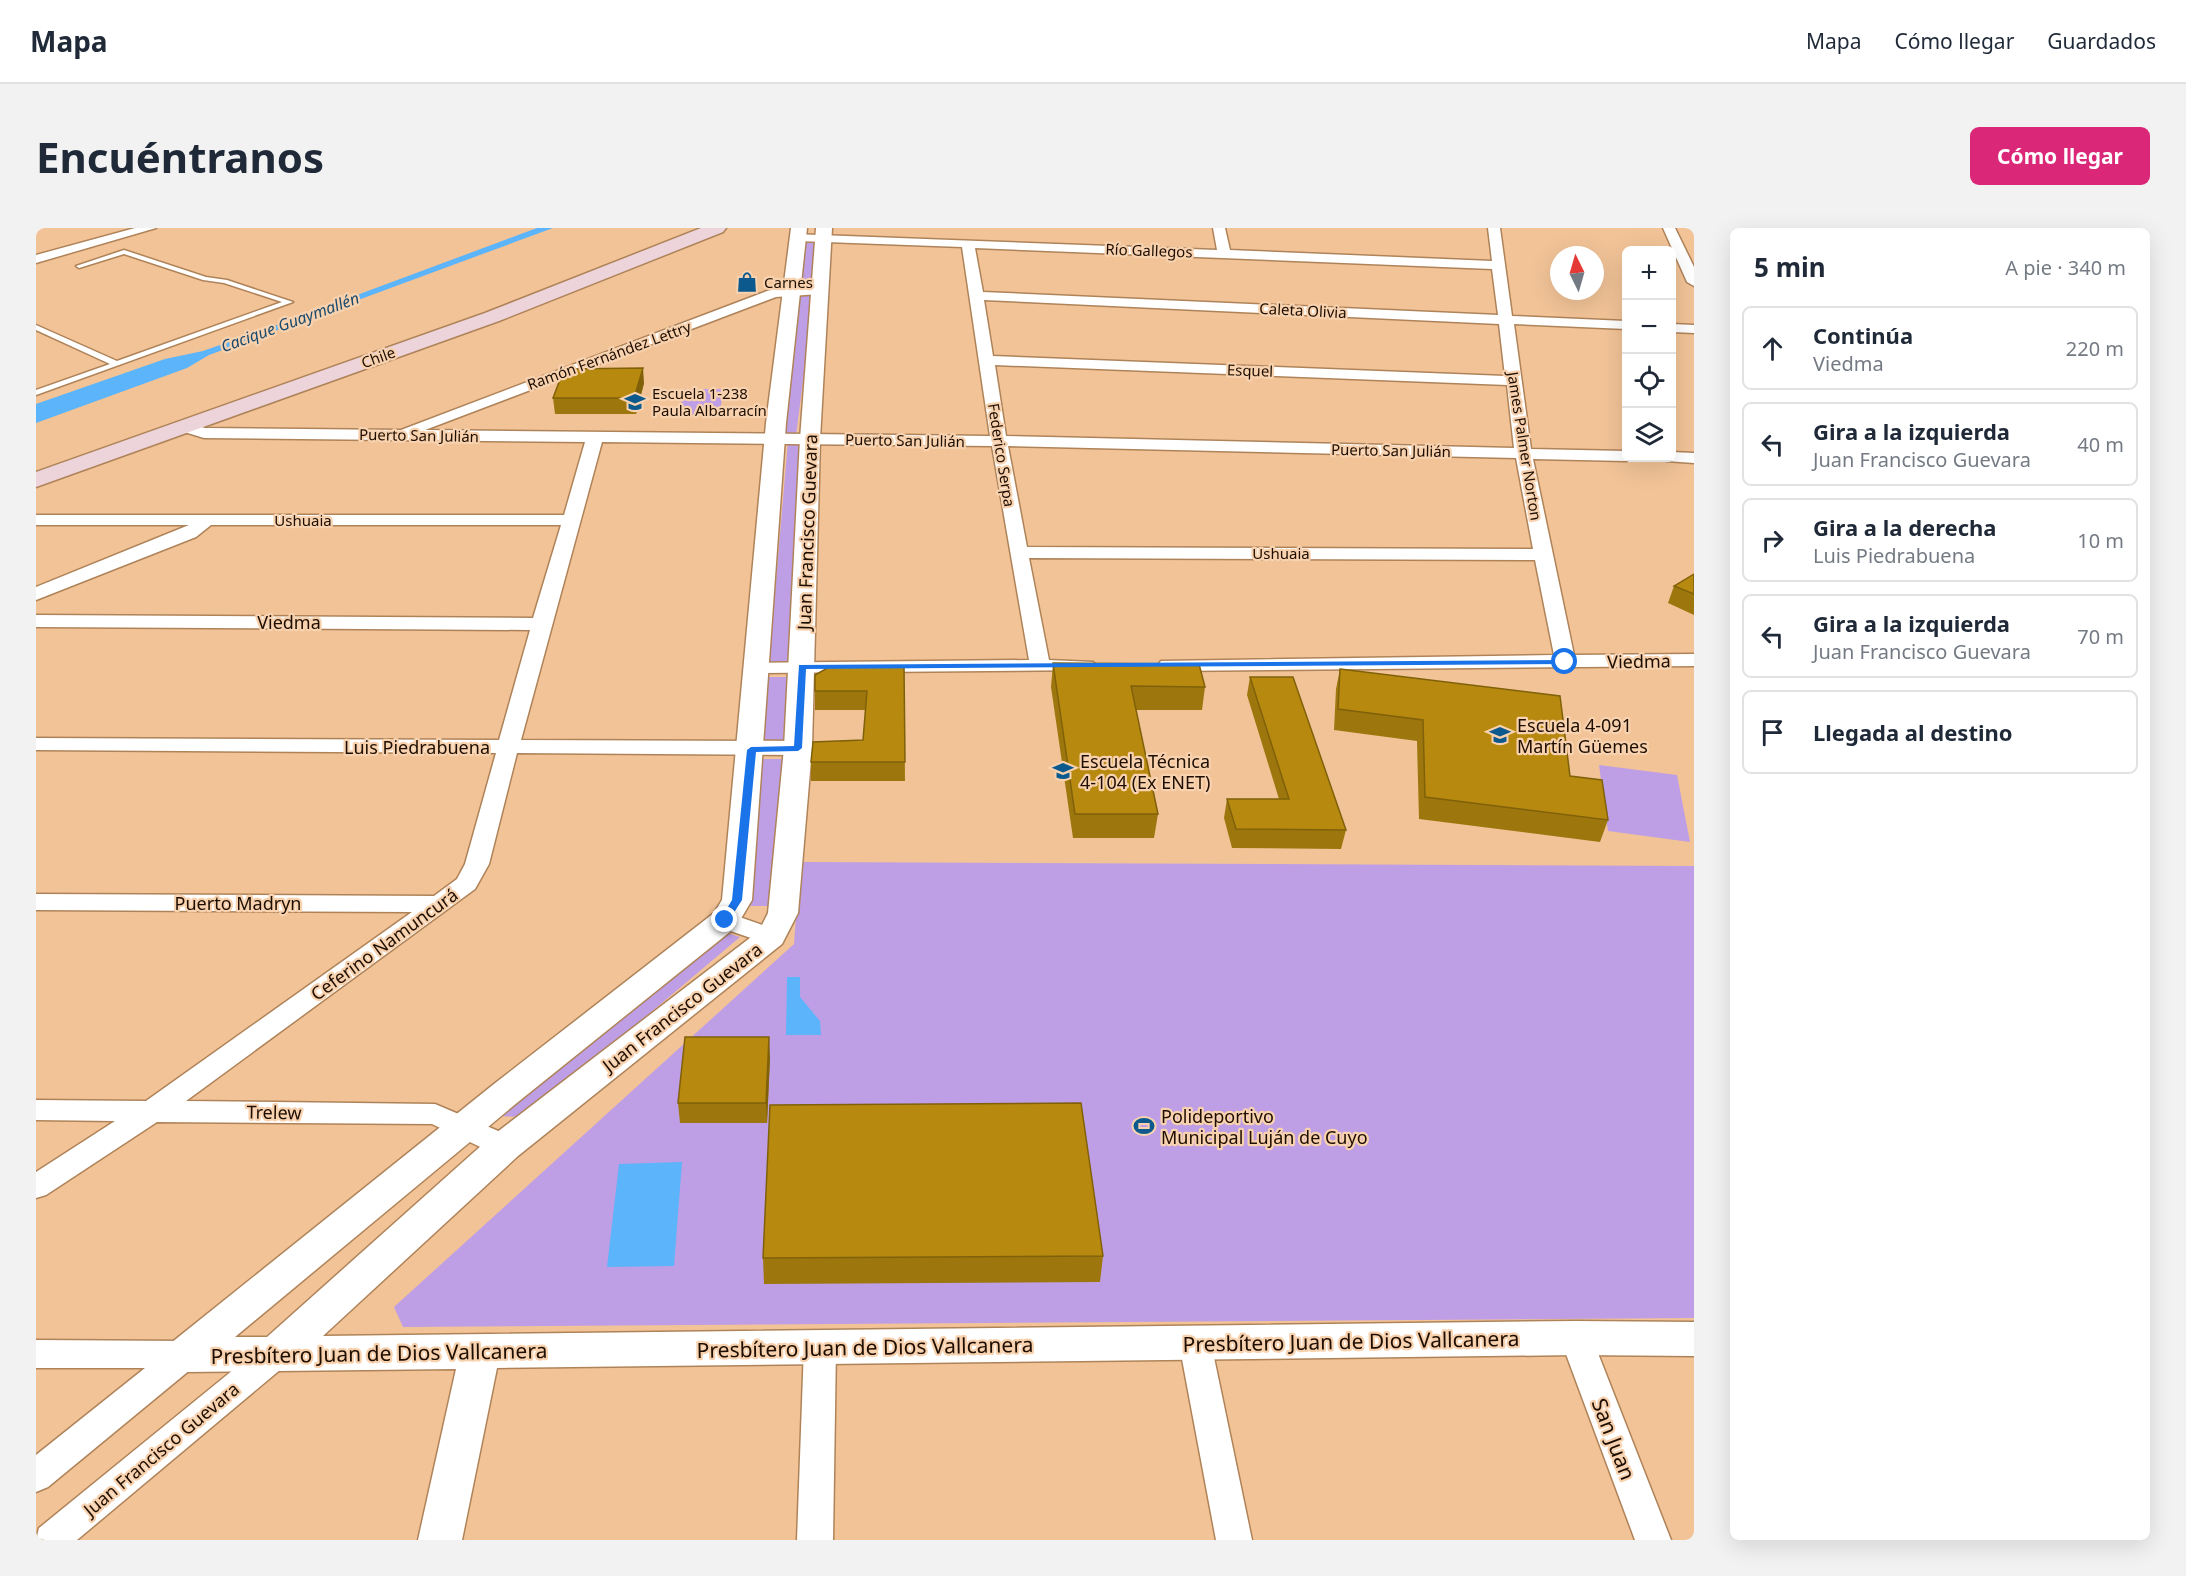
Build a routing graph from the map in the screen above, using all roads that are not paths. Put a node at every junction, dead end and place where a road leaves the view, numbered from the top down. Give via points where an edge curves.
1 (150, 228) edge
2 (717, 228) edge
3 (1219, 228) edge
4 (1494, 228) edge
5 (1669, 228) edge
6 (811, 232) edge
7 (968, 243) junction
8 (1224, 253) junction
9 (36, 259) edge
10 (1500, 265) junction
11 (79, 266) dead end
12 (1694, 282) edge
13 (806, 290) junction
14 (979, 296) junction
15 (1507, 320) junction
16 (1622, 326) edge
17 (36, 327) edge
18 (1676, 328) edge
19 (1694, 329) edge
20 (987, 360) junction
21 (117, 364) junction
22 (1513, 381) junction
23 (36, 393) edge
24 (184, 427) junction
25 (401, 435) junction
26 (595, 437) junction
27 (775, 439) junction
28 (810, 439) junction
29 (999, 441) junction
30 (1523, 453) junction
31 (1622, 456) edge
32 (1676, 457) edge
33 (1694, 458) edge
34 (36, 480) edge
35 (36, 520) edge
36 (207, 520) junction
37 (570, 520) junction
38 (1018, 552) junction
39 (1544, 555) junction
40 (36, 594) edge
41 (36, 621) edge
42 (541, 624) junction
43 (1694, 660) edge
44 (1565, 662) junction
45 (1147, 665) edge
46 (802, 666) junction
47 (1040, 666) junction
48 (1111, 666) edge
49 (756, 667) junction
50 (36, 744) edge
51 (510, 748) junction
52 (798, 748) junction
53 (751, 750) junction
54 (36, 902) edge
55 (440, 904) junction
56 (725, 920) junction
57 (771, 937) junction
58 (36, 1110) edge
59 (152, 1111) junction
60 (465, 1127) junction
61 (505, 1146) junction
62 (36, 1187) edge
63 (1576, 1338) junction
64 (1694, 1340) edge
65 (1195, 1343) junction
66 (820, 1347) junction
67 (480, 1352) junction
68 (36, 1354) edge
69 (276, 1354) junction
70 (185, 1355) junction
71 (36, 1476) edge
72 (51, 1540) edge
73 (440, 1540) edge
74 (815, 1540) edge
75 (1234, 1540) edge
76 (1653, 1540) edge

1 - 9 street
2 - 24 main road, Chile via 492,316
3 - 8 street
4 - 10 street, James Palmer Norton
5 - 12 street
6 - 7 street, Río Gallegos
6 - 13 street, Juan Francisco Guevara
7 - 8 street, Río Gallegos
7 - 14 street, Federico Serpa
8 - 10 street, Río Gallegos
10 - 15 street, James Palmer Norton
11 - 21 lane via 124,252 289,302
13 - 25 street, Ramón Fernández Lettry via 772,294
13 - 27 street, Juan Francisco Guevara
13 - 28 street, Juan Francisco Guevara
14 - 15 street, Caleta Olivia
14 - 20 street, Federico Serpa
15 - 16 street, Caleta Olivia
15 - 22 street, James Palmer Norton
17 - 21 lane
18 - 19 street
20 - 22 street, Esquel
20 - 29 street, Federico Serpa
21 - 23 lane
22 - 30 street, James Palmer Norton
24 - 25 street, Puerto San Julián via 204,433
24 - 34 main road, Chile
25 - 26 street, Puerto San Julián
26 - 27 street, Puerto San Julián
26 - 37 street, Ceferino Namuncurá
27 - 28 street, Puerto San Julián
27 - 49 street, Juan Francisco Guevara
28 - 29 street, Puerto San Julián
28 - 46 street, Juan Francisco Guevara
29 - 30 street, Puerto San Julián
29 - 38 street, Federico Serpa
30 - 31 street, Puerto San Julián
30 - 39 street, James Palmer Norton
32 - 33 street
35 - 36 street, Ushuaia
36 - 37 street, Ushuaia
36 - 40 street via 190,533
37 - 42 street, Ceferino Namuncurá
38 - 39 street, Ushuaia
38 - 47 street, Federico Serpa
39 - 44 street, James Palmer Norton
41 - 42 street, Viedma
42 - 51 street, Ceferino Namuncurá
43 - 44 street, Viedma
44 - 45 street, Viedma
46 - 47 street
46 - 49 street
46 - 52 street, Juan Francisco Guevara
47 - 48 street
49 - 53 street, Juan Francisco Guevara
50 - 51 street, Luis Piedrabuena
51 - 53 street, Luis Piedrabuena
51 - 55 street, Ceferino Namuncurá via 477,864 468,884
52 - 53 street, Luis Piedrabuena
52 - 57 street, Juan Francisco Guevara via 783,913
53 - 56 street, Juan Francisco Guevara via 737,900
54 - 55 street, Puerto Madryn
55 - 59 street, Ceferino Namuncurá
56 - 57 street
56 - 60 street, Juan Francisco Guevara
57 - 61 street, Juan Francisco Guevara
58 - 59 street, Trelew
59 - 60 street, Trelew via 435,1114
59 - 62 street, Ceferino Namuncurá
60 - 61 street, Trelew
60 - 70 street, Juan Francisco Guevara
61 - 69 street, Juan Francisco Guevara
63 - 64 street, Presbítero Juan de Dios Vallcanera
63 - 65 street, Presbítero Juan de Dios Vallcanera
63 - 76 street, San Juan
65 - 66 street, Presbítero Juan de Dios Vallcanera
65 - 75 street
66 - 67 street, Presbítero Juan de Dios Vallcanera
66 - 74 street
67 - 69 street, Presbítero Juan de Dios Vallcanera
67 - 73 street
68 - 70 street, Presbítero Juan de Dios Vallcanera
69 - 70 street, Presbítero Juan de Dios Vallcanera
69 - 72 street, Juan Francisco Guevara
70 - 71 street, Juan Francisco Guevara

